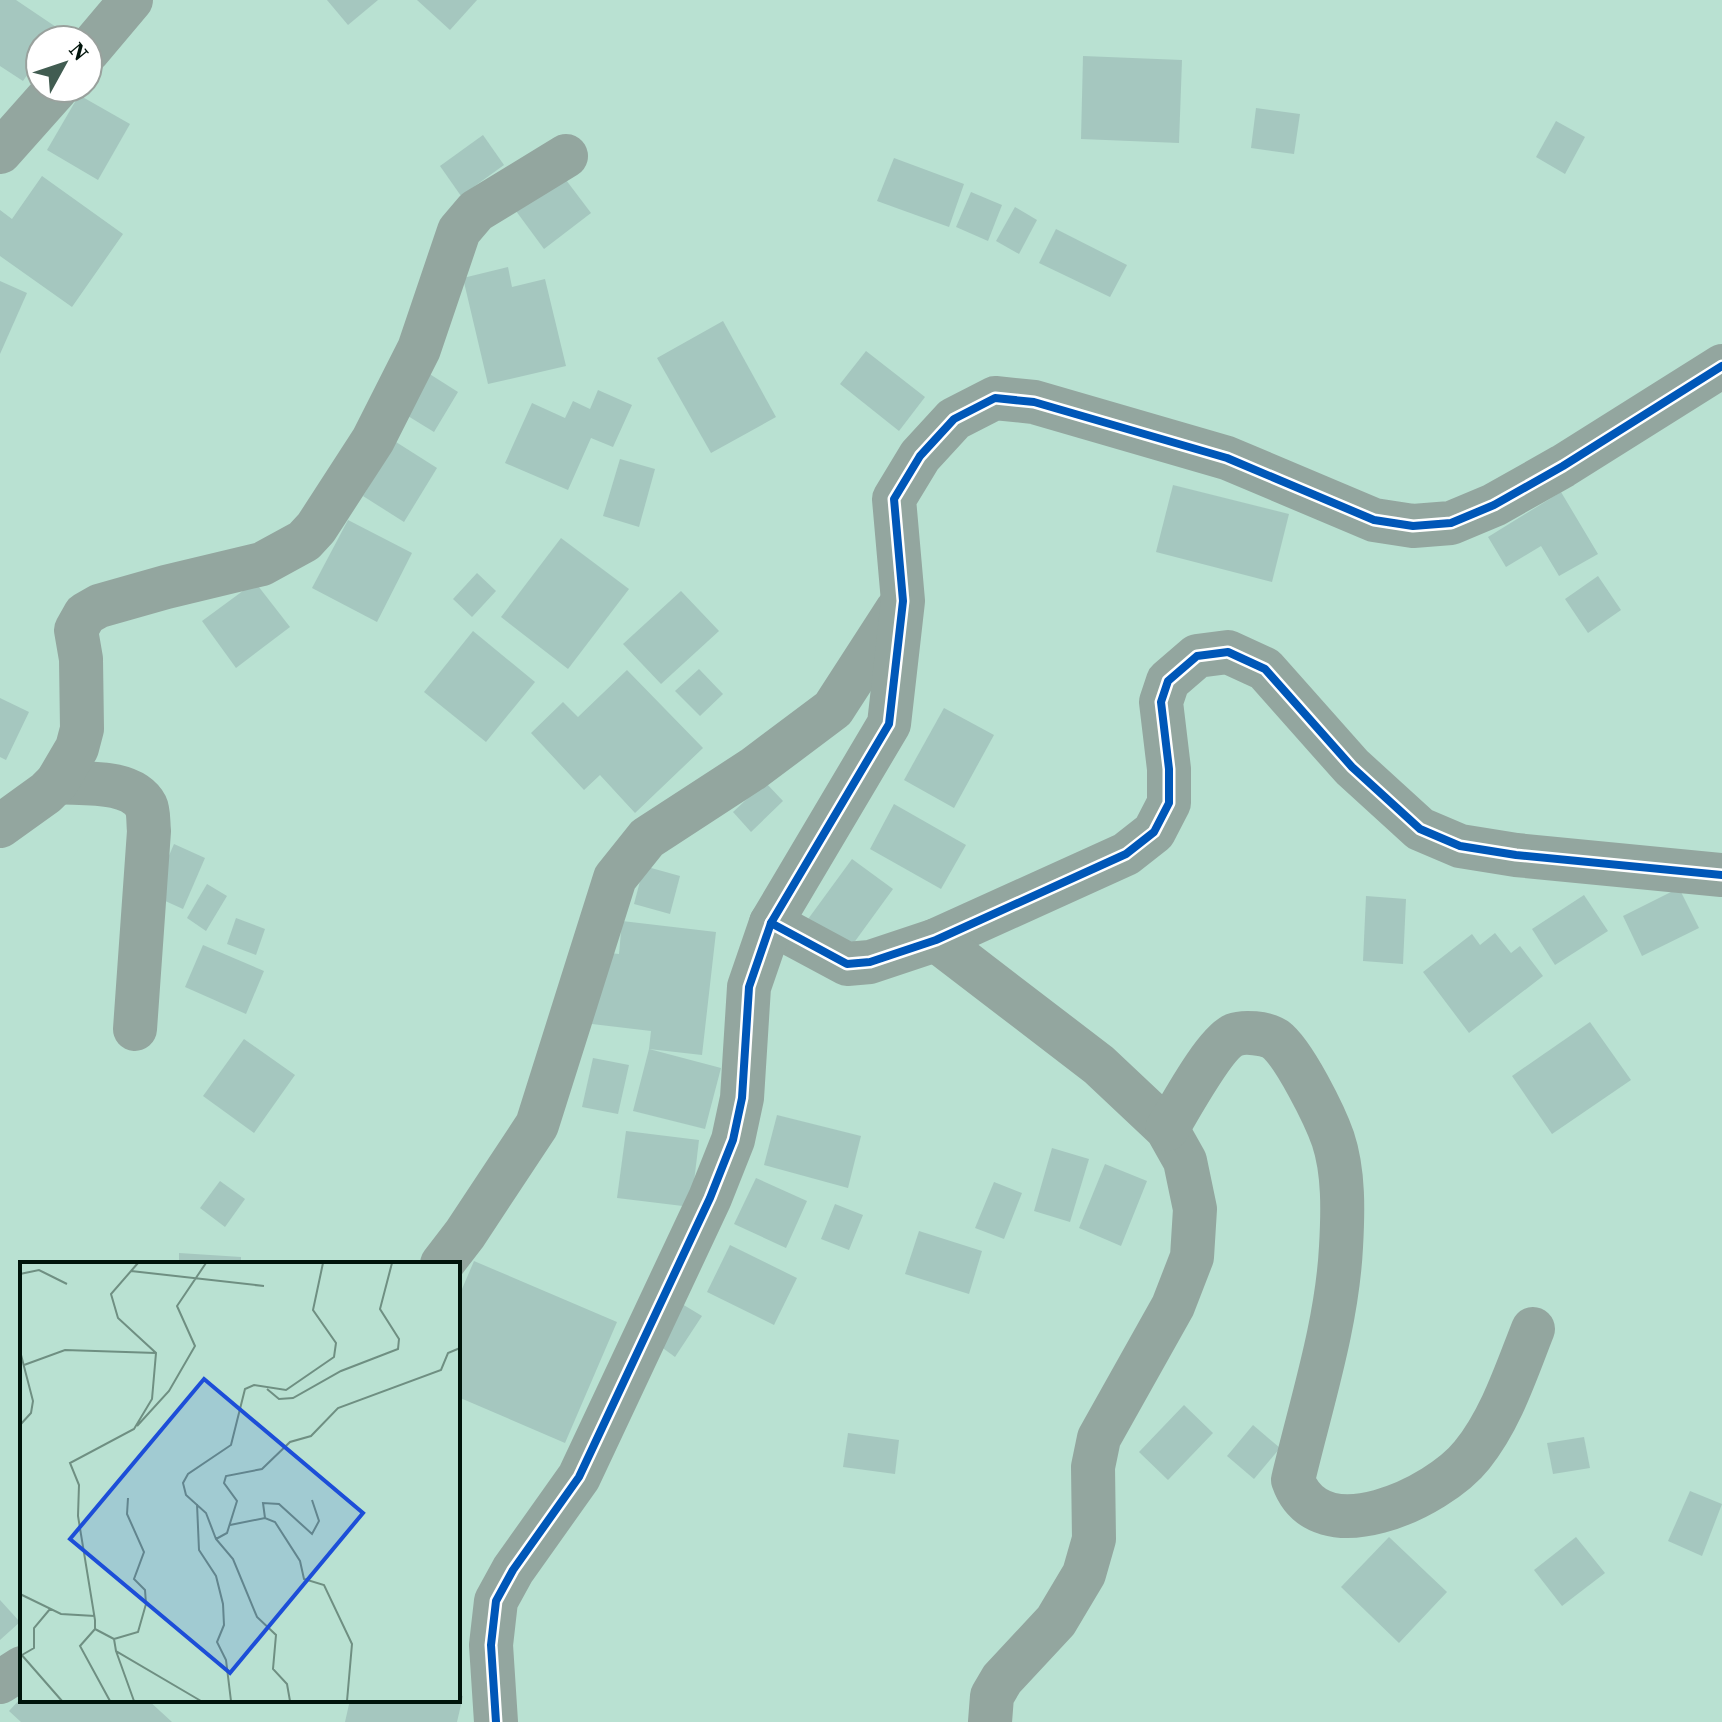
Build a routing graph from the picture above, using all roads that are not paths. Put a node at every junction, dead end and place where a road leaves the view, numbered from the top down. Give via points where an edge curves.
1 (131, 0) edge
2 (104, 32) edge
3 (43, 104) edge
4 (0, 152) edge
5 (566, 156) dead end
6 (1722, 366) edge
7 (903, 601) junction
8 (57, 782) junction
9 (0, 826) edge
10 (1722, 875) edge
11 (771, 923) junction
12 (936, 940) junction
13 (135, 1029) dead end
14 (1167, 1129) junction
15 (444, 1262) edge
16 (1533, 1329) dead end
17 (20, 1669) edge
18 (0, 1682) edge
19 (496, 1722) edge
20 (990, 1722) edge

1 - 2 street
3 - 4 street
5 - 8 street via 476,211 459,231 419,349 373,440 304,541 262,564 85,614 76,630 82,729
6 - 7 street via 1494,505 1451,523 1413,526 1374,520 1227,458 1034,402 995,398 954,419 920,456 894,499
7 - 11 street via 889,724
7 - 15 street via 833,709 647,838 615,878 537,1125
8 - 9 street
8 - 13 street via 118,787 136,794 147,807
10 - 12 street via 1460,846 1420,829 1352,767 1265,669 1228,652 1197,656 1168,681 1161,702 1169,803 1154,832 1126,854
11 - 12 street via 847,964 870,962
11 - 19 street via 749,987 733,1140 710,1198 579,1477 496,1601 491,1645
12 - 14 street via 1099,1065
14 - 16 street via 1215,1052 1233,1035 1251,1032 1274,1038 1294,1061 1333,1139 1342,1190 1341,1249 1330,1326 1293,1480 1298,1495 1315,1509 1338,1518 1381,1511 1434,1488 1471,1457 1495,1420
14 - 20 street via 1185,1161 1195,1209 1192,1257 1173,1306 1099,1438 1093,1467 1094,1539 1084,1574 1056,1621 1002,1679 992,1696
17 - 18 street

